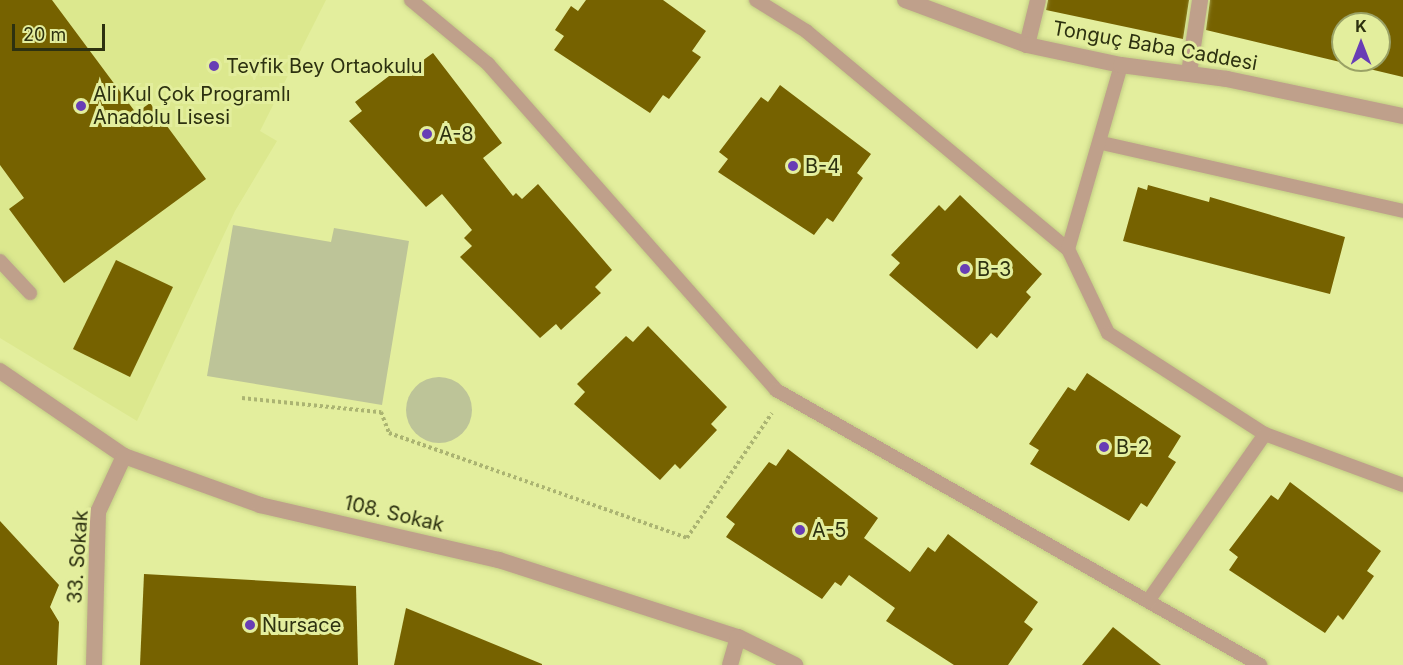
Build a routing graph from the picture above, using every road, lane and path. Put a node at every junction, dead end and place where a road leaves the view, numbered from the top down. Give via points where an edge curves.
1 (411, 0) edge
2 (756, 0) edge
3 (905, 0) edge
4 (1038, 0) edge
5 (1200, 0) edge
6 (1027, 45) junction
7 (1121, 65) junction
8 (1189, 73) junction
9 (1403, 116) edge
10 (1102, 143) junction
11 (1403, 211) edge
12 (1068, 249) junction
13 (0, 261) edge
14 (30, 293) dead end
15 (0, 371) edge
16 (784, 394) junction
17 (242, 398) dead end
18 (1265, 434) junction
19 (124, 456) junction
20 (1403, 485) edge
21 (1148, 601) junction
22 (738, 637) junction
23 (94, 665) edge
24 (730, 665) edge
25 (795, 665) edge
26 (1260, 665) edge

1 - 16 lane via 488,64
2 - 12 lane via 806,31
3 - 6 street, Tonguç Baba Caddesi
4 - 6 street
5 - 8 street
6 - 7 street, Tonguç Baba Caddesi
7 - 8 street, Tonguç Baba Caddesi
7 - 10 lane
8 - 9 street, Tonguç Baba Caddesi
10 - 11 lane
10 - 12 lane
12 - 18 lane via 1108,333
13 - 14 lane
15 - 19 street, 108. Sokak
16 - 17 path via 687,538 389,433 381,412
16 - 21 lane
18 - 20 lane
18 - 21 lane
19 - 22 street, 108. Sokak via 260,505 499,560
19 - 23 street, 33. Sokak via 98,512
21 - 26 lane
22 - 24 street
22 - 25 street, 108. Sokak

